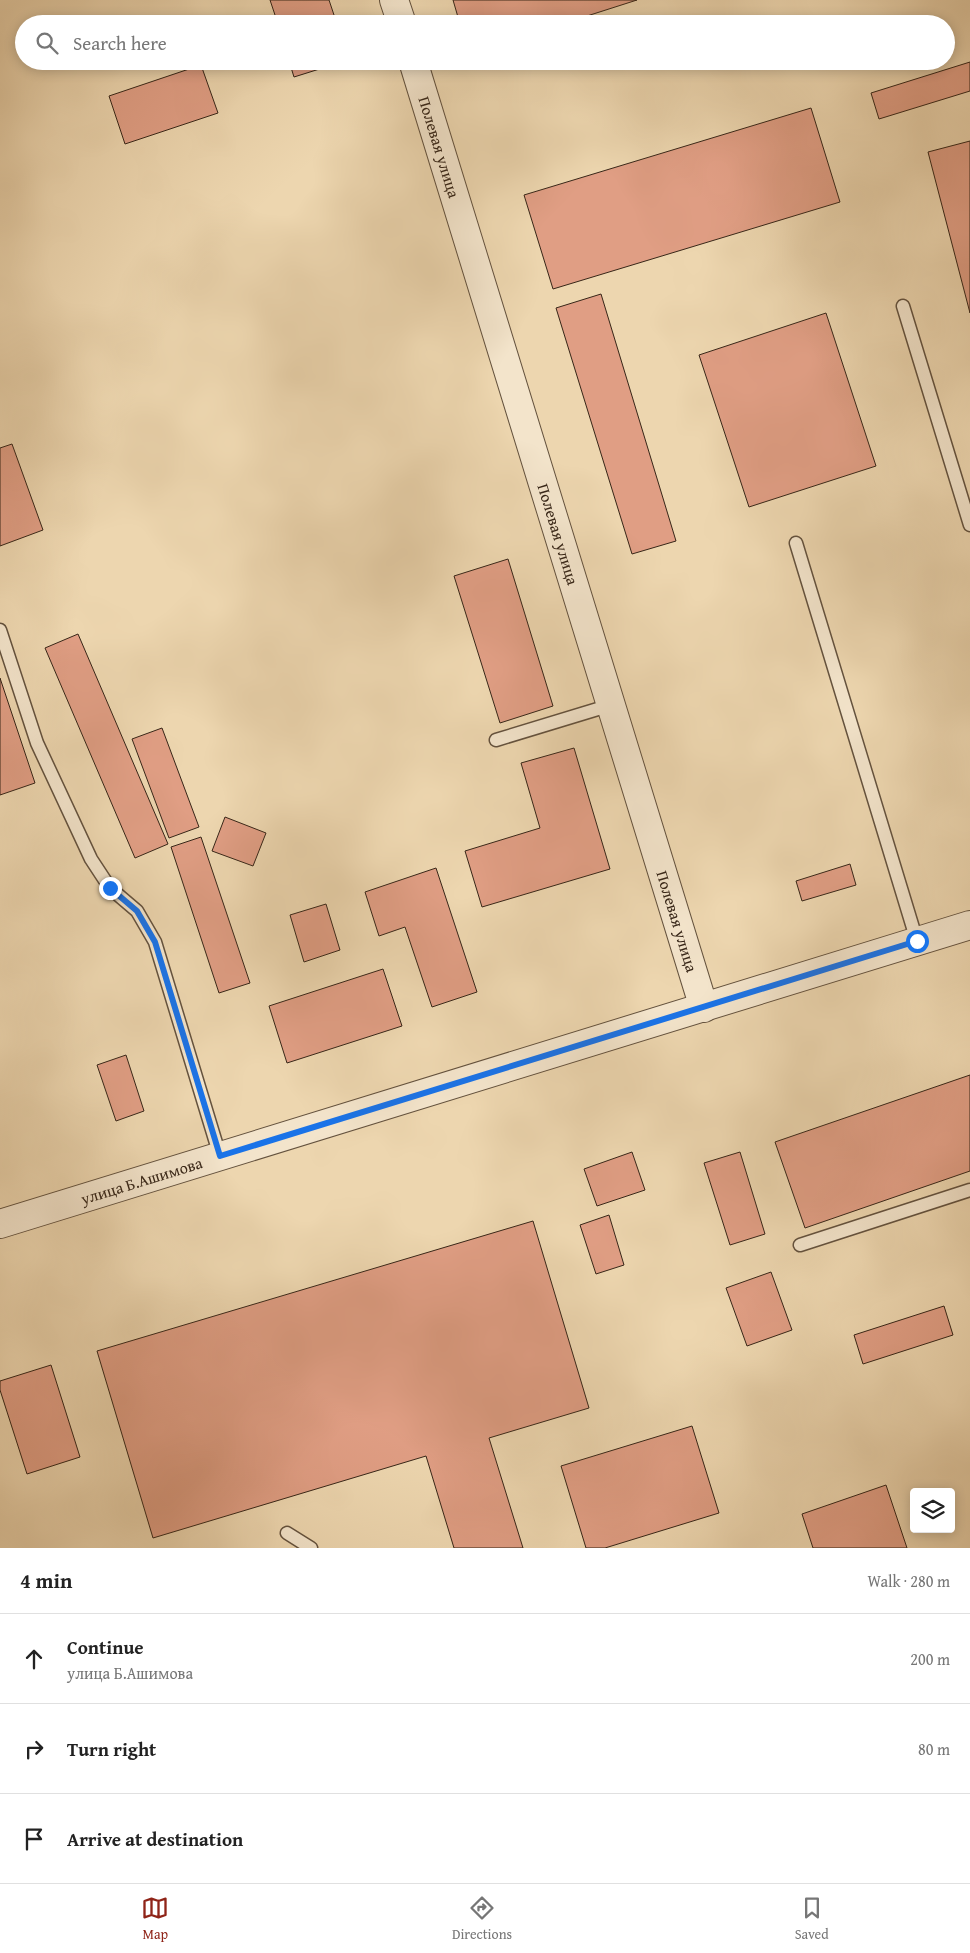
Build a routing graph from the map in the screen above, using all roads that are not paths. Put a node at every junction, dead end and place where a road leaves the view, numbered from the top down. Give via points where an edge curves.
1 (394, 0) edge
2 (399, 15) edge
3 (416, 70) edge
4 (903, 306) dead end
5 (970, 525) edge
6 (796, 544) dead end
7 (0, 630) edge
8 (611, 705) junction
9 (496, 740) dead end
10 (970, 925) edge
11 (917, 941) junction
12 (704, 1008) junction
13 (220, 1156) junction
14 (970, 1190) edge
15 (0, 1224) edge
16 (800, 1245) dead end
17 (287, 1533) dead end
18 (311, 1548) edge

1 - 2 street
3 - 8 street, Полевая улица
4 - 5 lane
6 - 11 lane
7 - 13 lane via 37,743 91,859 110,888 137,911 155,942
8 - 9 lane
8 - 12 street, Полевая улица
10 - 11 street, улица Б.Ашимова
11 - 12 street, улица Б.Ашимова
12 - 13 street, улица Б.Ашимова
13 - 15 street, улица Б.Ашимова
14 - 16 lane
17 - 18 lane

